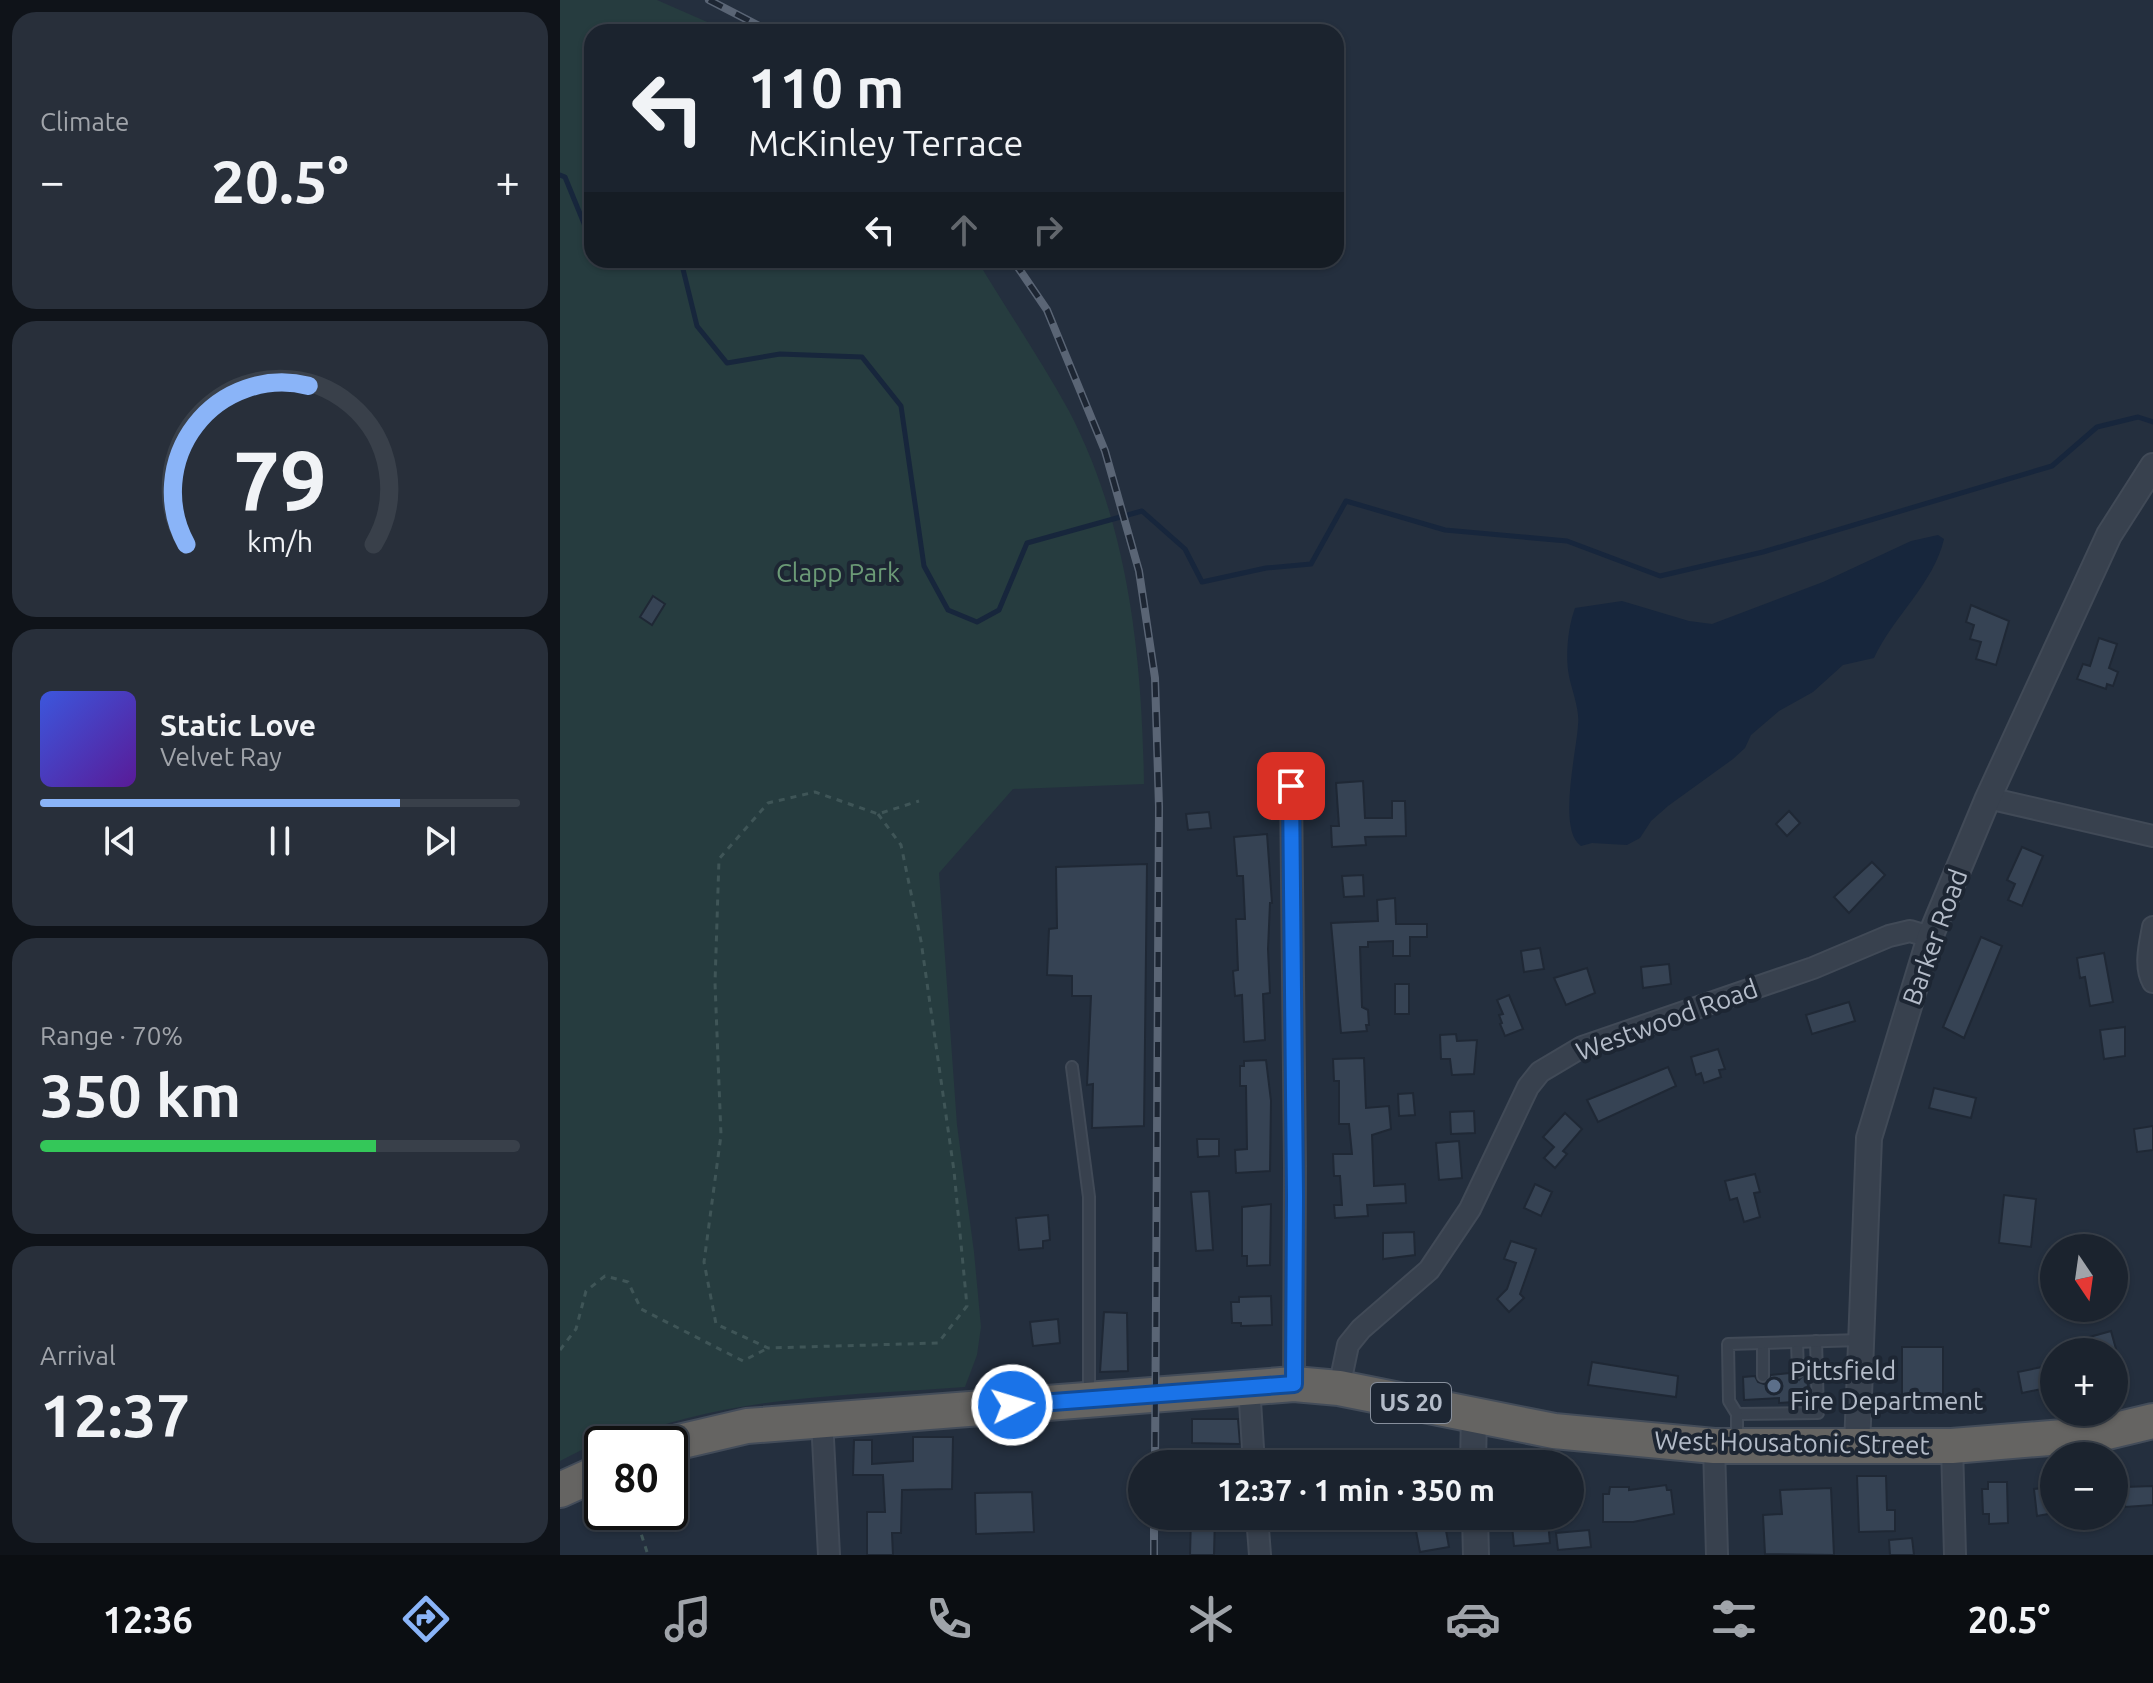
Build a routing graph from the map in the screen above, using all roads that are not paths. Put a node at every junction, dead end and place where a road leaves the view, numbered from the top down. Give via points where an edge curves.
1 (2153, 466) edge
2 (1291, 786) dead end
3 (1988, 798) junction
4 (2153, 836) edge
5 (2153, 927) edge
6 (1930, 937) junction
7 (2153, 982) edge
8 (1072, 1067) dead end
9 (1860, 1340) junction
10 (1816, 1341) junction
11 (1797, 1342) junction
12 (1763, 1343) junction
13 (1798, 1372) dead end
14 (1763, 1376) dead end
15 (1294, 1384) junction
16 (1249, 1386) junction
17 (1339, 1388) junction
18 (1089, 1399) junction
19 (1764, 1399) dead end
20 (1474, 1413) junction
21 (1765, 1414) junction
22 (822, 1420) junction
23 (2153, 1421) edge
24 (1729, 1435) junction
25 (688, 1440) edge
26 (1952, 1446) junction
27 (1857, 1447) junction
28 (1253, 1450) edge
29 (1473, 1450) edge
30 (584, 1479) edge
31 (560, 1490) edge
32 (1258, 1530) edge
33 (1475, 1530) edge
34 (829, 1555) edge
35 (1260, 1555) edge
36 (1476, 1555) edge
37 (1717, 1555) edge
38 (1955, 1555) edge

1 - 3 street, Barker Road via 2109,535
2 - 15 street
3 - 4 street
3 - 6 street, Barker Road
5 - 7 street via 2148,955
6 - 9 street, Barker Road via 1869,1138
6 - 17 street, Westwood Road via 1910,931 1889,936 1813,968 1582,1047 1540,1072 1448,1244 1429,1270 1348,1345
8 - 18 lane via 1089,1197
9 - 10 lane
9 - 27 street, Barker Road
10 - 11 lane
10 - 21 lane via 1818,1413 1799,1408
11 - 12 lane
11 - 13 lane
12 - 14 lane
12 - 24 lane via 1728,1344
15 - 16 highway, West Housatonic Street / US 20
15 - 17 highway, West Housatonic Street / US 20
16 - 18 highway, West Housatonic Street / US 20
16 - 28 street
17 - 20 highway, West Housatonic Street / US 20
18 - 22 highway, West Housatonic Street / US 20
19 - 21 lane
20 - 24 highway, West Housatonic Street / US 20 via 1554,1431
20 - 29 street
21 - 24 lane
22 - 25 highway, West Housatonic Street / US 20 via 747,1426
22 - 34 street
23 - 26 highway, West Housatonic Street / US 20 via 2099,1434
24 - 27 highway, West Housatonic Street / US 20
24 - 37 street
26 - 27 highway, West Housatonic Street / US 20
26 - 38 street
30 - 31 highway
32 - 35 street
33 - 36 street

